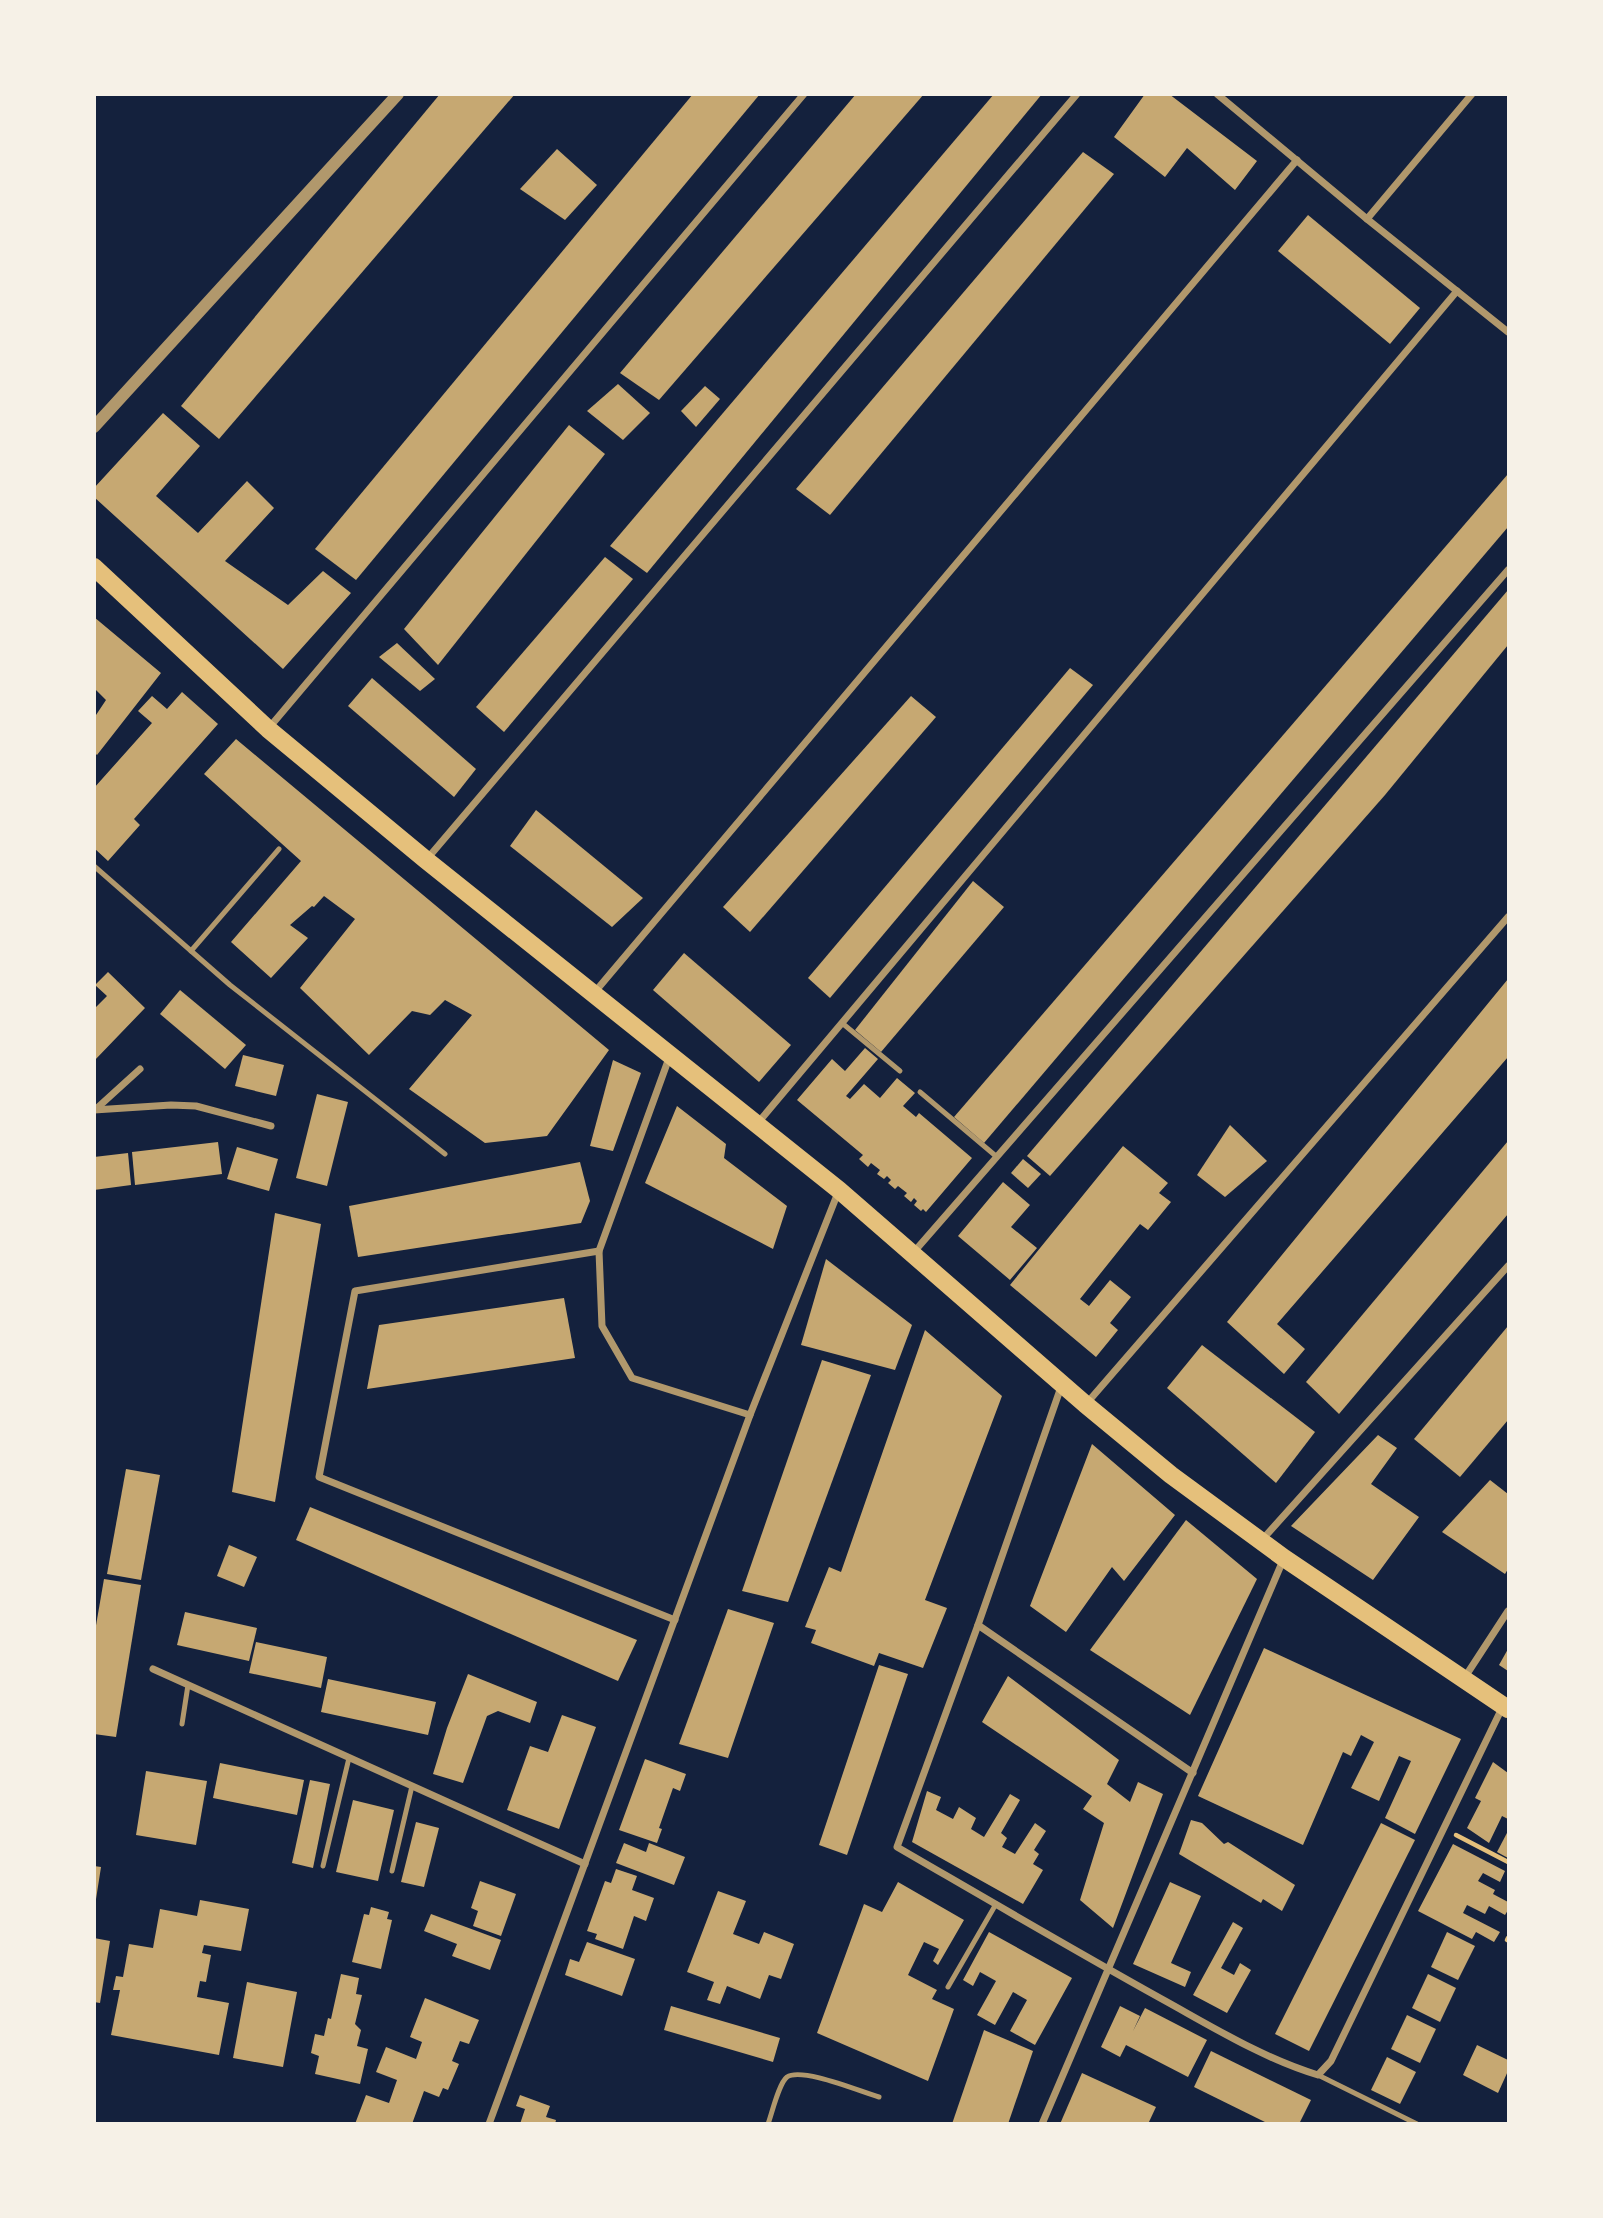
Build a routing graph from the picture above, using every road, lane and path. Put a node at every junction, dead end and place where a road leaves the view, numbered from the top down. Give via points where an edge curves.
1 (398, 94) edge
2 (804, 94) edge
3 (1077, 94) edge
4 (1217, 94) edge
5 (1472, 94) edge
6 (1297, 160) junction
7 (1367, 219) junction
8 (1457, 291) junction
9 (1508, 332) edge
10 (94, 427) edge
11 (94, 567) edge
12 (1508, 570) edge
13 (268, 729) junction
14 (279, 849) dead end
15 (426, 860) junction
16 (94, 866) edge
17 (1508, 917) edge
18 (191, 951) junction
19 (594, 993) junction
20 (842, 1023) junction
21 (670, 1055) junction
22 (140, 1069) dead end
23 (900, 1071) dead end
24 (920, 1092) dead end
25 (95, 1110) edge
26 (756, 1125) junction
27 (271, 1126) dead end
28 (445, 1154) dead end
29 (997, 1157) junction
30 (839, 1190) junction
31 (599, 1251) junction
32 (913, 1253) junction
33 (1508, 1266) edge
34 (1062, 1383) junction
35 (1086, 1404) junction
36 (750, 1415) junction
37 (1261, 1542) junction
38 (1284, 1558) junction
39 (1508, 1611) edge
40 (675, 1620) junction
41 (978, 1625) junction
42 (153, 1669) dead end
43 (1464, 1678) junction
44 (188, 1685) junction
45 (1506, 1707) edge
46 (182, 1724) dead end
47 (349, 1758) junction
48 (1193, 1773) junction
49 (412, 1786) junction
50 (1444, 1829) junction
51 (1508, 1862) edge
52 (585, 1864) junction
53 (323, 1866) dead end
54 (392, 1871) dead end
55 (996, 1905) junction
56 (1108, 1969) junction
57 (948, 1987) dead end
58 (1318, 2075) junction
59 (879, 2097) dead end
60 (489, 2123) edge
61 (768, 2123) edge
62 (1042, 2123) edge
63 (1417, 2123) edge

1 - 10 street
2 - 13 street
3 - 15 street
4 - 6 street
5 - 7 street
6 - 7 street
6 - 19 street
7 - 8 street
8 - 9 street
8 - 20 street
11 - 13 main road
12 - 29 street
13 - 15 main road
14 - 18 lane
15 - 19 main road
16 - 18 lane
17 - 35 street
18 - 28 lane
19 - 21 main road
20 - 23 lane
20 - 26 street
21 - 26 main road
21 - 31 street
22 - 25 street
24 - 29 lane
25 - 27 street via 196,1106
26 - 30 main road
29 - 32 street
30 - 32 main road
30 - 36 street
31 - 36 street via 602,1326 632,1378
31 - 40 street via 355,1292 319,1477
32 - 34 main road
33 - 37 street
34 - 35 main road
34 - 41 street
35 - 37 main road
36 - 40 street
37 - 38 main road
38 - 43 main road
38 - 48 street
39 - 43 street
40 - 52 street
41 - 48 street
41 - 55 street via 897,1847
42 - 44 street
43 - 45 main road
44 - 46 lane
44 - 47 street
45 - 50 street
47 - 49 street
47 - 53 lane
48 - 56 street
49 - 52 street
49 - 54 lane
50 - 51 path
50 - 58 street via 1331,2061
52 - 60 street
55 - 56 street
55 - 57 lane
56 - 58 street via 1230,2037
56 - 62 street
58 - 63 lane
59 - 61 lane via 795,2074 783,2083

